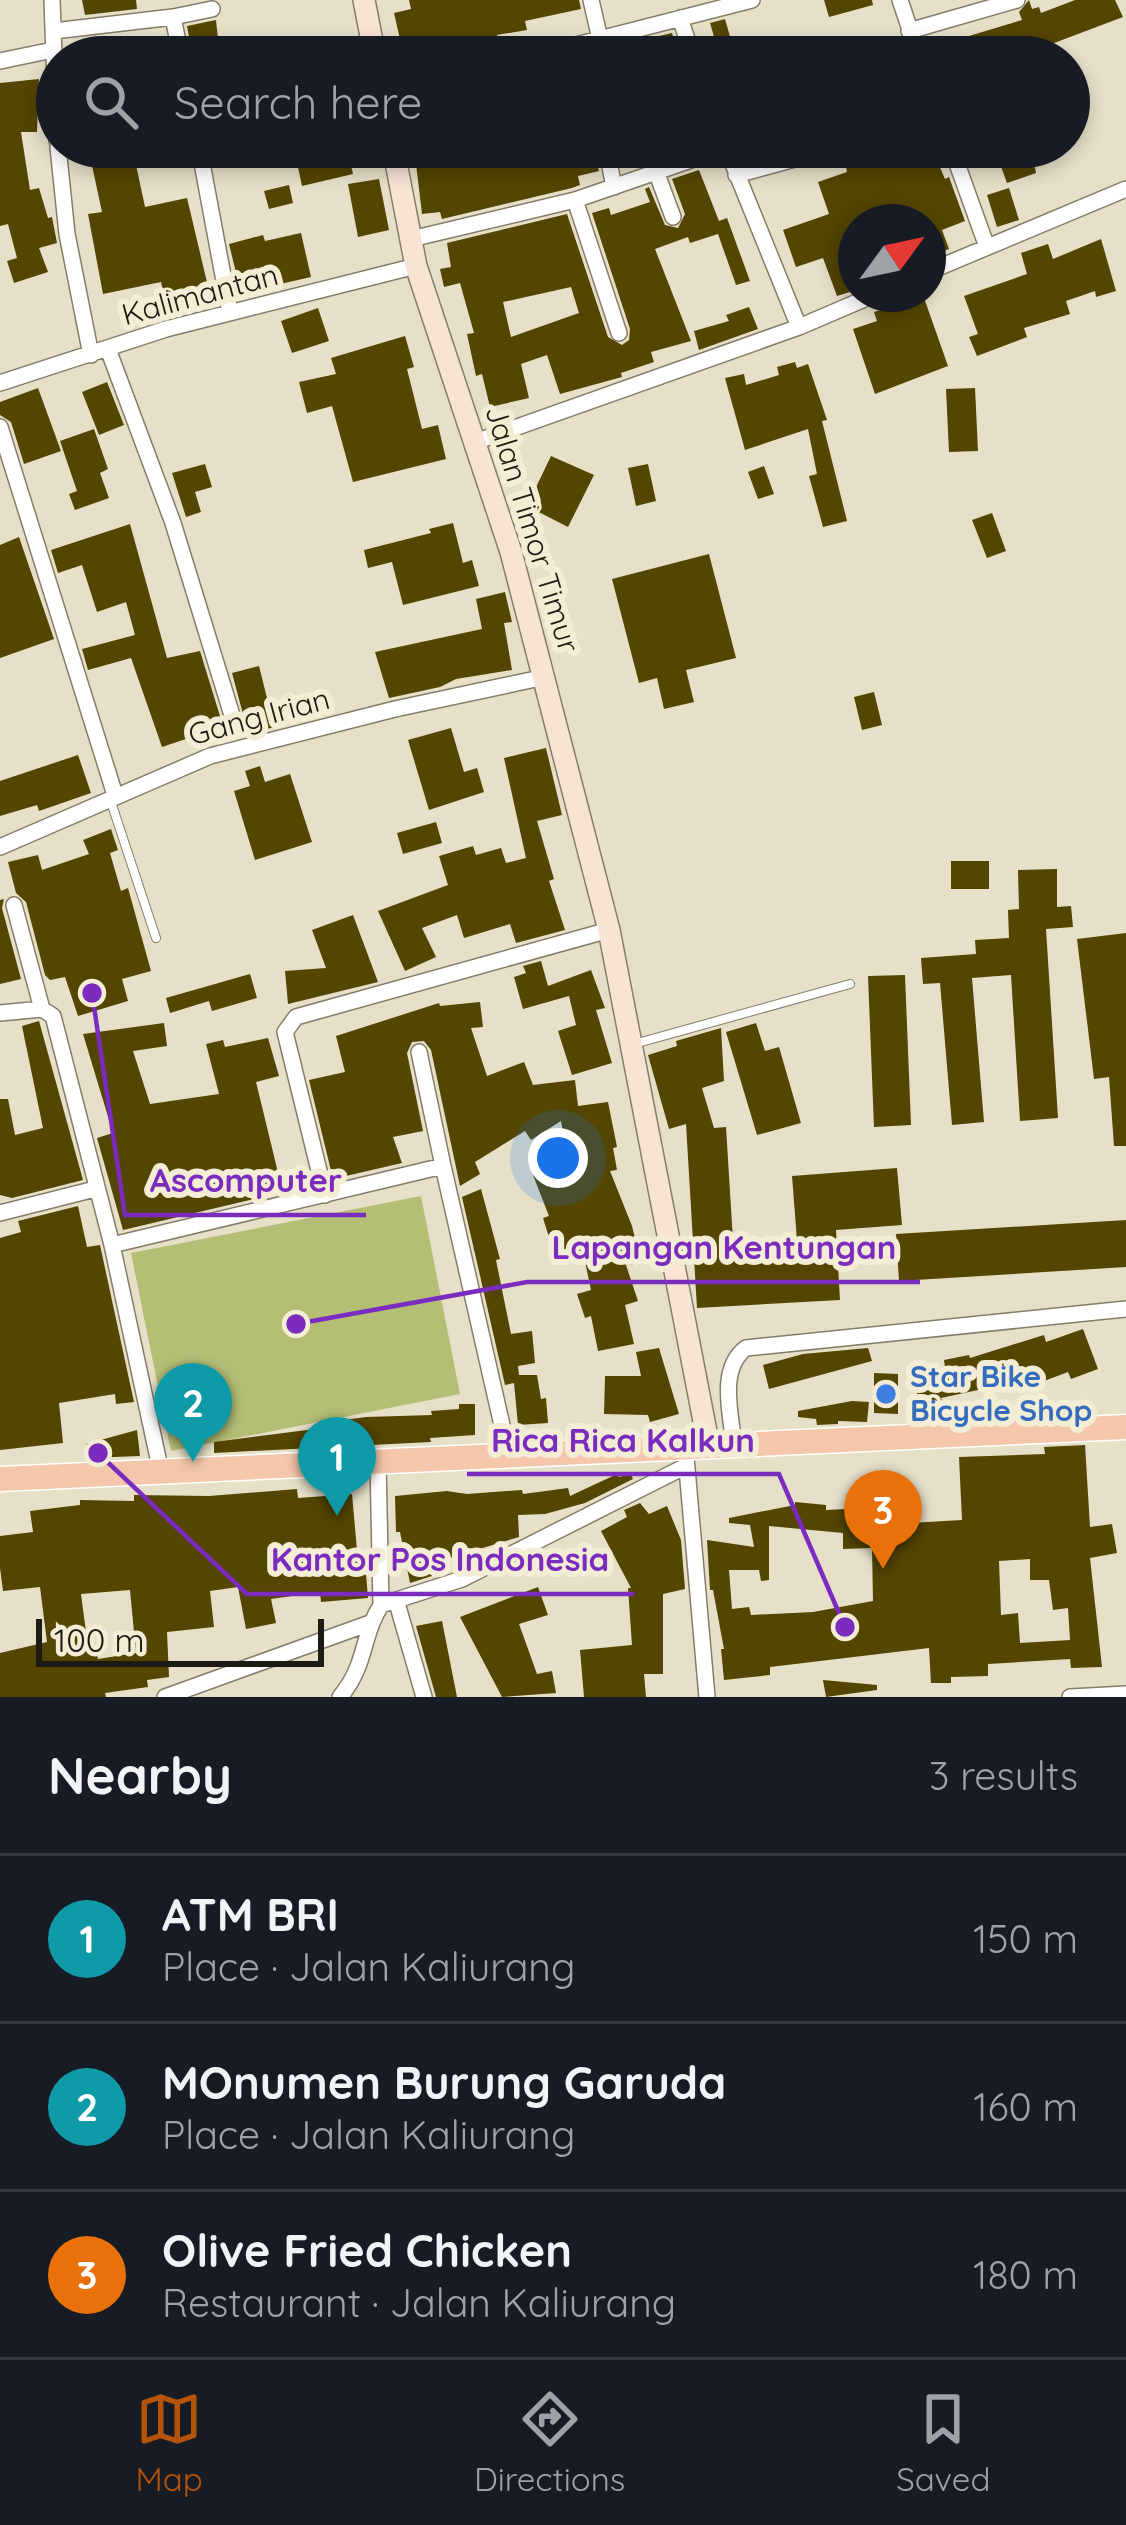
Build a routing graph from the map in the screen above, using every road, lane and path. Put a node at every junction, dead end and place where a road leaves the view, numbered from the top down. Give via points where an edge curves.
1 (52, 0) edge
2 (364, 0) edge
3 (591, 0) edge
4 (752, 0) edge
5 (900, 0) edge
6 (1017, 0) edge
7 (725, 3) edge
8 (212, 9) dead end
9 (173, 17) junction
10 (680, 18) junction
11 (54, 31) junction
12 (910, 31) junction
13 (53, 36) edge
14 (177, 36) edge
15 (371, 36) edge
16 (592, 36) edge
17 (623, 36) edge
18 (686, 36) edge
19 (912, 36) edge
20 (36, 53) edge
21 (0, 61) edge
22 (60, 168) edge
23 (203, 168) edge
24 (397, 168) edge
25 (610, 168) edge
26 (673, 168) edge
27 (733, 168) edge
28 (762, 168) edge
29 (959, 168) edge
30 (657, 174) junction
31 (736, 175) junction
32 (614, 187) junction
33 (1126, 189) edge
34 (575, 200) junction
35 (673, 217) dead end
36 (411, 239) junction
37 (987, 247) junction
38 (946, 264) edge
39 (416, 266) junction
40 (838, 310) edge
41 (230, 313) junction
42 (799, 327) junction
43 (619, 333) dead end
44 (100, 352) junction
45 (0, 383) edge
46 (0, 428) edge
47 (475, 442) junction
48 (545, 677) junction
49 (231, 712) dead end
50 (112, 796) junction
51 (0, 847) edge
52 (14, 905) dead end
53 (609, 930) junction
54 (156, 938) dead end
55 (850, 984) dead end
56 (42, 1009) junction
57 (0, 1013) edge
58 (632, 1044) junction
59 (419, 1052) dead end
60 (443, 1166) junction
61 (95, 1189) junction
62 (326, 1195) junction
63 (0, 1213) edge
64 (112, 1245) junction
65 (1126, 1309) edge
66 (1126, 1427) edge
67 (704, 1451) junction
68 (509, 1456) junction
69 (378, 1462) junction
70 (160, 1472) junction
71 (0, 1479) edge
72 (389, 1604) junction
73 (370, 1623) junction
74 (1126, 1694) edge
75 (165, 1697) edge
76 (340, 1697) edge
77 (424, 1697) edge
78 (706, 1697) edge
79 (1070, 1697) edge

1 - 11 street
2 - 15 street
3 - 16 street
4 - 7 street
5 - 12 street
6 - 12 street
7 - 10 street
8 - 9 street
9 - 11 street
9 - 14 street
10 - 17 street
10 - 18 street
11 - 13 street
12 - 19 street
20 - 21 street
22 - 44 street via 68,234
23 - 41 street
24 - 36 street, Jalan Timor Timur
25 - 32 street
26 - 30 street
27 - 31 street
28 - 31 street
29 - 37 street
30 - 32 street
30 - 35 street
31 - 42 street
32 - 34 street
33 - 37 street
34 - 36 street
34 - 43 street
36 - 39 street, Jalan Timor Timur
37 - 38 street
39 - 41 street, Kalimantan
39 - 47 street, Jalan Timor Timur
40 - 42 street
41 - 44 street, Kalimantan
42 - 47 street
44 - 45 street, Kalimantan
44 - 49 street via 173,523
46 - 50 street
47 - 48 street, Jalan Timor Timur
48 - 50 street, Gang Irian via 210,756
48 - 53 street, Jalan Timor Timur
50 - 51 street, Gang Irian
50 - 54 lane
52 - 56 street
53 - 58 street, Jalan Timor Timur
53 - 62 street via 289,1023
55 - 58 lane
56 - 57 street
56 - 61 street via 53,1016
58 - 67 street, Jalan Timor Timur
59 - 60 street
60 - 62 street
60 - 68 street
61 - 63 street
61 - 64 street
62 - 64 street
64 - 70 street
65 - 67 street via 746,1348 728,1374
66 - 67 main road
67 - 68 main road
67 - 72 street via 463,1579
67 - 78 street
68 - 69 main road
69 - 70 main road
69 - 72 street
70 - 71 main road
72 - 73 street
72 - 77 street
73 - 75 street
73 - 76 street via 362,1663
74 - 79 street

